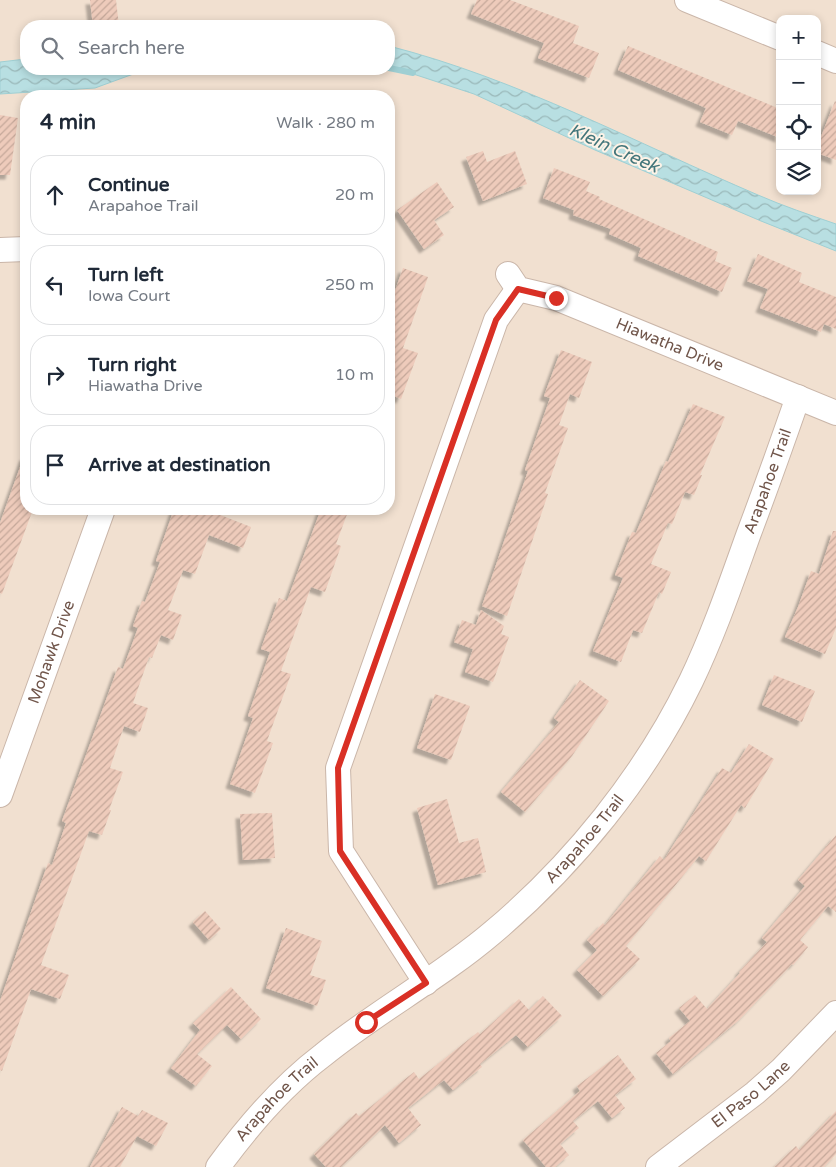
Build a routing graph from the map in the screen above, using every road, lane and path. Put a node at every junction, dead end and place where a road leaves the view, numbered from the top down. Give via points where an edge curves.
1 (687, 0) edge
2 (776, 36) edge
3 (821, 55) edge
4 (836, 61) edge
5 (20, 249) edge
6 (0, 250) edge
7 (798, 397) junction
8 (836, 413) edge
9 (101, 515) edge
10 (0, 795) edge
11 (426, 983) junction
12 (836, 1013) edge
13 (218, 1167) edge
14 (658, 1167) edge

1 - 2 street
3 - 4 street
5 - 6 street
7 - 8 street, Hiawatha Drive
7 - 11 street, Arapahoe Trail via 720,613 690,682 652,750 604,818 552,878 492,933
7 - 11 street, Hiawatha Drive via 513,281 496,320 338,768 340,851
9 - 10 street, Mohawk Drive
11 - 13 street, Arapahoe Trail via 321,1056 284,1089
12 - 14 street, El Paso Lane via 755,1093

